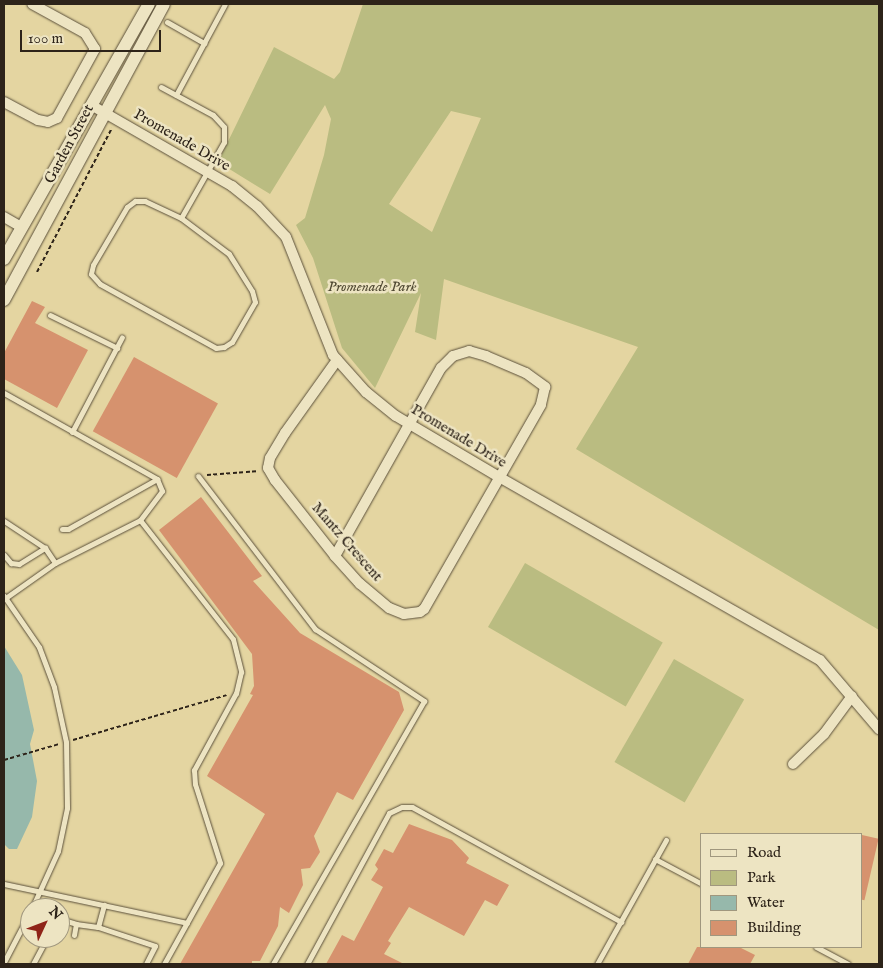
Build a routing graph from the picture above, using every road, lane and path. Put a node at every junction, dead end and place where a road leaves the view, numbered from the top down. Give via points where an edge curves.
1 (32, 4) edge
2 (149, 4) edge
3 (164, 4) edge
4 (225, 4) edge
5 (167, 22) dead end
6 (204, 43) junction
7 (161, 87) dead end
8 (176, 95) junction
9 (4, 102) edge
10 (91, 105) junction
11 (105, 112) junction
12 (116, 119) junction
13 (206, 171) junction
14 (4, 217) edge
15 (181, 218) junction
16 (21, 227) junction
17 (4, 259) edge
18 (37, 272) dead end
19 (5, 294) edge
20 (50, 315) dead end
21 (122, 336) dead end
22 (117, 348) junction
23 (338, 360) junction
24 (4, 392) edge
25 (412, 425) junction
26 (72, 432) junction
27 (269, 470) junction
28 (198, 476) joint
29 (499, 477) junction
30 (157, 479) junction
31 (140, 520) junction
32 (4, 521) edge
33 (62, 529) dead end
34 (45, 548) junction
35 (4, 555) edge
36 (336, 556) junction
37 (55, 563) junction
38 (4, 597) edge
39 (236, 693) junction
40 (852, 696) junction
41 (879, 729) edge
42 (66, 742) junction
43 (4, 760) edge
44 (793, 764) dead end
45 (666, 840) dead end
46 (655, 859) junction
47 (700, 883) edge
48 (4, 884) edge
49 (40, 892) junction
50 (37, 898) edge
51 (104, 905) junction
52 (70, 922) edge
53 (621, 922) junction
54 (187, 923) junction
55 (76, 924) junction
56 (98, 927) junction
57 (20, 931) edge
58 (74, 935) dead end
59 (41, 948) edge
60 (818, 948) edge
61 (4, 962) edge
62 (32, 964) edge
63 (146, 964) edge
64 (164, 964) edge
65 (274, 964) edge
66 (308, 964) edge
67 (597, 964) edge
68 (848, 964) edge

1 - 9 street via 85,33 96,50 57,118 48,122 38,120
2 - 10 street, Garden Street
3 - 11 street, Garden Street
4 - 6 lane
5 - 6 lane
6 - 8 lane
7 - 8 lane
8 - 13 lane via 213,115 224,127 224,142
10 - 11 street, Promenade Drive
10 - 16 street, Garden Street
11 - 12 street, Promenade Drive
11 - 19 street, Garden Street
12 - 13 street, Promenade Drive
12 - 18 path
13 - 15 lane
13 - 23 street, Promenade Drive via 257,206 286,237
14 - 16 street
15 - 15 lane via 146,202 135,201 127,207 91,274 100,284 216,348 224,347 232,342 255,302 252,291 229,254
16 - 17 street, Garden Street
20 - 22 lane
21 - 22 lane
22 - 26 lane
23 - 25 street, Promenade Drive via 366,392
23 - 27 street via 285,433 270,458
24 - 26 lane
25 - 29 street, Promenade Drive
25 - 29 street via 441,368 453,356 469,351 526,374 545,387 540,405
25 - 36 street
26 - 30 lane
27 - 28 path
27 - 36 street, Mantz Crescent
28 - 65 lane via 315,629 424,701
29 - 36 street, Mantz Crescent via 420,612 404,614 389,608 360,584
29 - 40 street, Promenade Drive via 820,660
30 - 31 lane via 162,491
30 - 33 lane via 68,529
31 - 37 lane
31 - 39 lane via 233,639 241,672
32 - 34 lane
34 - 35 lane via 18,564 11,563
34 - 37 lane
37 - 38 lane
38 - 42 lane via 38,647 54,687
39 - 42 path
39 - 54 lane via 194,770 195,784 220,863
40 - 41 street, Promenade Drive
40 - 44 street via 824,734
42 - 43 path
42 - 49 lane via 67,808 58,852
45 - 46 lane
46 - 47 lane
46 - 53 lane
48 - 49 lane
49 - 50 lane
49 - 51 lane
51 - 54 lane
51 - 56 lane
52 - 55 lane
53 - 66 lane via 412,807 402,807 390,813
53 - 67 lane
54 - 64 lane
55 - 56 lane
55 - 58 lane
56 - 63 lane via 155,946
57 - 61 lane
59 - 62 lane
60 - 68 lane

